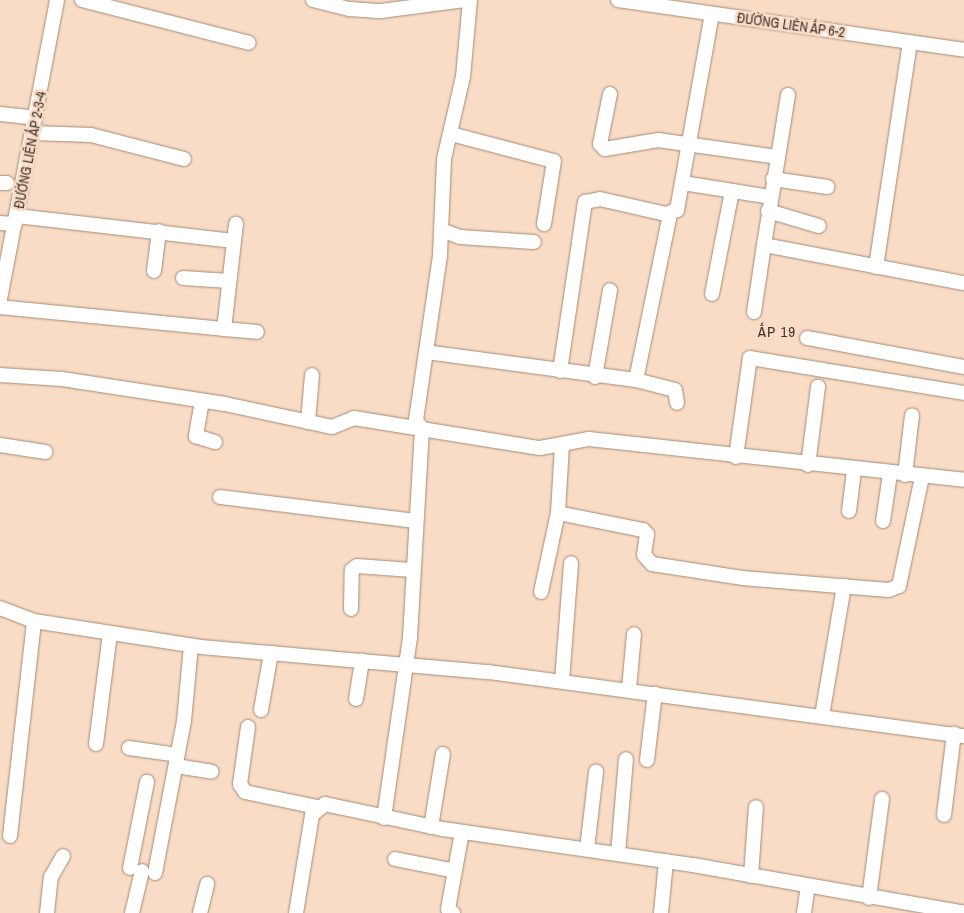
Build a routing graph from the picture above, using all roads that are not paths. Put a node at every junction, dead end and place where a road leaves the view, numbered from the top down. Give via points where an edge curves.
1 (57, 0) edge
2 (82, 0) edge
3 (313, 0) edge
4 (468, 0) edge
5 (618, 0) edge
6 (637, 2) edge
7 (351, 5) edge
8 (712, 14) junction
9 (250, 43) dead end
10 (910, 43) junction
11 (964, 50) edge
12 (610, 94) dead end
13 (788, 95) dead end
14 (0, 114) edge
15 (36, 118) junction
16 (33, 133) junction
17 (451, 134) junction
18 (690, 146) junction
19 (777, 157) junction
20 (184, 159) dead end
21 (773, 178) junction
22 (683, 183) junction
23 (827, 187) dead end
24 (732, 191) junction
25 (769, 204) junction
26 (670, 214) junction
27 (16, 220) junction
28 (0, 223) edge
29 (236, 224) dead end
30 (544, 224) dead end
31 (819, 226) dead end
32 (442, 230) junction
33 (159, 231) junction
34 (234, 241) junction
35 (534, 242) dead end
36 (764, 245) junction
37 (876, 267) junction
38 (154, 271) dead end
39 (183, 278) dead end
40 (229, 282) junction
41 (964, 283) edge
42 (610, 290) dead end
43 (712, 294) dead end
44 (0, 299) edge
45 (0, 307) edge
46 (754, 312) dead end
47 (224, 329) junction
48 (258, 332) dead end
49 (807, 338) dead end
50 (426, 352) junction
51 (964, 367) edge
52 (560, 371) junction
53 (0, 375) edge
54 (312, 375) dead end
55 (595, 377) junction
56 (636, 380) junction
57 (818, 387) dead end
58 (964, 393) edge
59 (202, 401) junction
60 (678, 403) dead end
61 (912, 415) dead end
62 (308, 422) junction
63 (422, 429) junction
64 (215, 442) dead end
65 (0, 445) edge
66 (562, 445) junction
67 (44, 452) dead end
68 (736, 457) junction
69 (808, 465) junction
70 (854, 470) junction
71 (890, 474) junction
72 (905, 476) junction
73 (922, 477) junction
74 (964, 480) edge
75 (220, 497) dead end
76 (849, 511) dead end
77 (558, 513) junction
78 (415, 521) junction
79 (883, 521) dead end
80 (571, 564) dead end
81 (412, 570) junction
82 (844, 586) junction
83 (541, 592) dead end
84 (0, 608) edge
85 (351, 609) dead end
86 (34, 621) junction
87 (110, 633) junction
88 (634, 634) dead end
89 (191, 646) junction
90 (271, 653) junction
91 (362, 660) junction
92 (406, 663) junction
93 (562, 681) junction
94 (629, 690) junction
95 (655, 693) junction
96 (356, 699) dead end
97 (262, 710) dead end
98 (822, 716) junction
99 (248, 727) dead end
100 (959, 735) edge
101 (96, 744) dead end
102 (129, 748) dead end
103 (444, 754) dead end
104 (626, 759) dead end
105 (177, 760) junction
106 (647, 760) dead end
107 (212, 772) dead end
108 (596, 772) dead end
109 (147, 782) dead end
110 (882, 799) dead end
111 (756, 807) dead end
112 (317, 808) junction
113 (944, 815) dead end
114 (384, 818) junction
115 (431, 827) junction
116 (462, 832) junction
117 (10, 836) dead end
118 (588, 849) junction
119 (618, 854) junction
120 (63, 856) dead end
121 (395, 859) dead end
122 (666, 861) junction
123 (142, 870) junction
124 (455, 871) junction
125 (751, 876) junction
126 (207, 884) dead end
127 (808, 886) junction
128 (869, 898) junction
129 (47, 913) edge
130 (132, 913) edge
131 (200, 913) edge
132 (296, 913) edge
133 (453, 913) edge
134 (661, 913) edge
135 (804, 913) edge
136 (964, 913) edge

1 - 15 street, ĐƯỜNG LIÊN ẤP 2-3-4
2 - 9 street
3 - 7 street
4 - 7 street via 396,10
4 - 17 street via 463,77
5 - 6 street, ĐƯỜNG LIÊN ẤP 6-2
6 - 8 street, ĐƯỜNG LIÊN ẤP 6-2
8 - 10 street, ĐƯỜNG LIÊN ẤP 6-2
8 - 18 street
10 - 11 street, ĐƯỜNG LIÊN ẤP 6-2
10 - 37 street
12 - 18 street via 602,147 658,140
13 - 19 street
14 - 15 street
15 - 16 street, ĐƯỜNG LIÊN ẤP 2-3-4
16 - 20 street via 91,135
16 - 27 street, ĐƯỜNG LIÊN ẤP 2-3-4
17 - 30 street via 554,161
17 - 32 street via 440,191
18 - 19 street
18 - 22 street
19 - 21 street
21 - 23 street
21 - 25 street
22 - 24 street
22 - 26 street via 678,210
24 - 25 street
24 - 43 street
25 - 31 street
25 - 36 street
26 - 52 street via 600,199 585,202
26 - 56 street
27 - 28 street
27 - 33 street
27 - 44 street, ĐƯỜNG LIÊN ẤP 2-3-4
29 - 34 street
32 - 35 street via 460,237
32 - 50 street
33 - 34 street
33 - 38 street
34 - 40 street
36 - 37 street
36 - 46 street
37 - 41 street
39 - 40 street
40 - 47 street
42 - 55 street
45 - 47 street
47 - 48 street
49 - 51 street
50 - 52 street
50 - 63 street via 416,420
52 - 55 street
53 - 59 street via 62,379
54 - 62 street
55 - 56 street
56 - 60 street via 675,390
57 - 69 street
58 - 68 street via 750,358
59 - 62 street
59 - 64 street via 196,436
61 - 72 street
62 - 63 street via 332,427 354,418
63 - 66 street via 540,448
63 - 78 street
65 - 67 street
66 - 68 street via 589,440
66 - 77 street
68 - 69 street
69 - 70 street
70 - 71 street
70 - 76 street
71 - 72 street
71 - 79 street
72 - 73 street
73 - 74 street
73 - 82 street via 900,586 889,590
75 - 78 street
77 - 82 street via 642,530 647,534 644,555 652,564 742,578
77 - 83 street
78 - 81 street
80 - 93 street
81 - 85 street via 357,566 352,570
81 - 92 street
82 - 98 street
84 - 86 street
86 - 87 street
86 - 117 street
87 - 89 street
87 - 101 street
88 - 94 street
89 - 90 street
89 - 105 street
90 - 91 street
90 - 97 street
91 - 92 street
91 - 96 street
92 - 93 street
92 - 114 street
93 - 94 street
94 - 95 street
95 - 98 street
95 - 106 street
98 - 100 street
99 - 112 street via 240,784 245,792
100 - 113 street
102 - 105 street
103 - 115 street
104 - 119 street
105 - 107 street
105 - 123 street
108 - 118 street
109 - 123 street
110 - 128 street
111 - 125 street
112 - 114 street via 325,804
112 - 132 street
114 - 115 street
115 - 116 street
116 - 118 street
116 - 124 street
118 - 119 street
119 - 122 street
120 - 129 street via 51,877
121 - 124 street
122 - 125 street
122 - 134 street
123 - 130 street
124 - 133 street via 448,909
125 - 127 street
126 - 131 street
127 - 128 street
127 - 135 street
128 - 136 street

